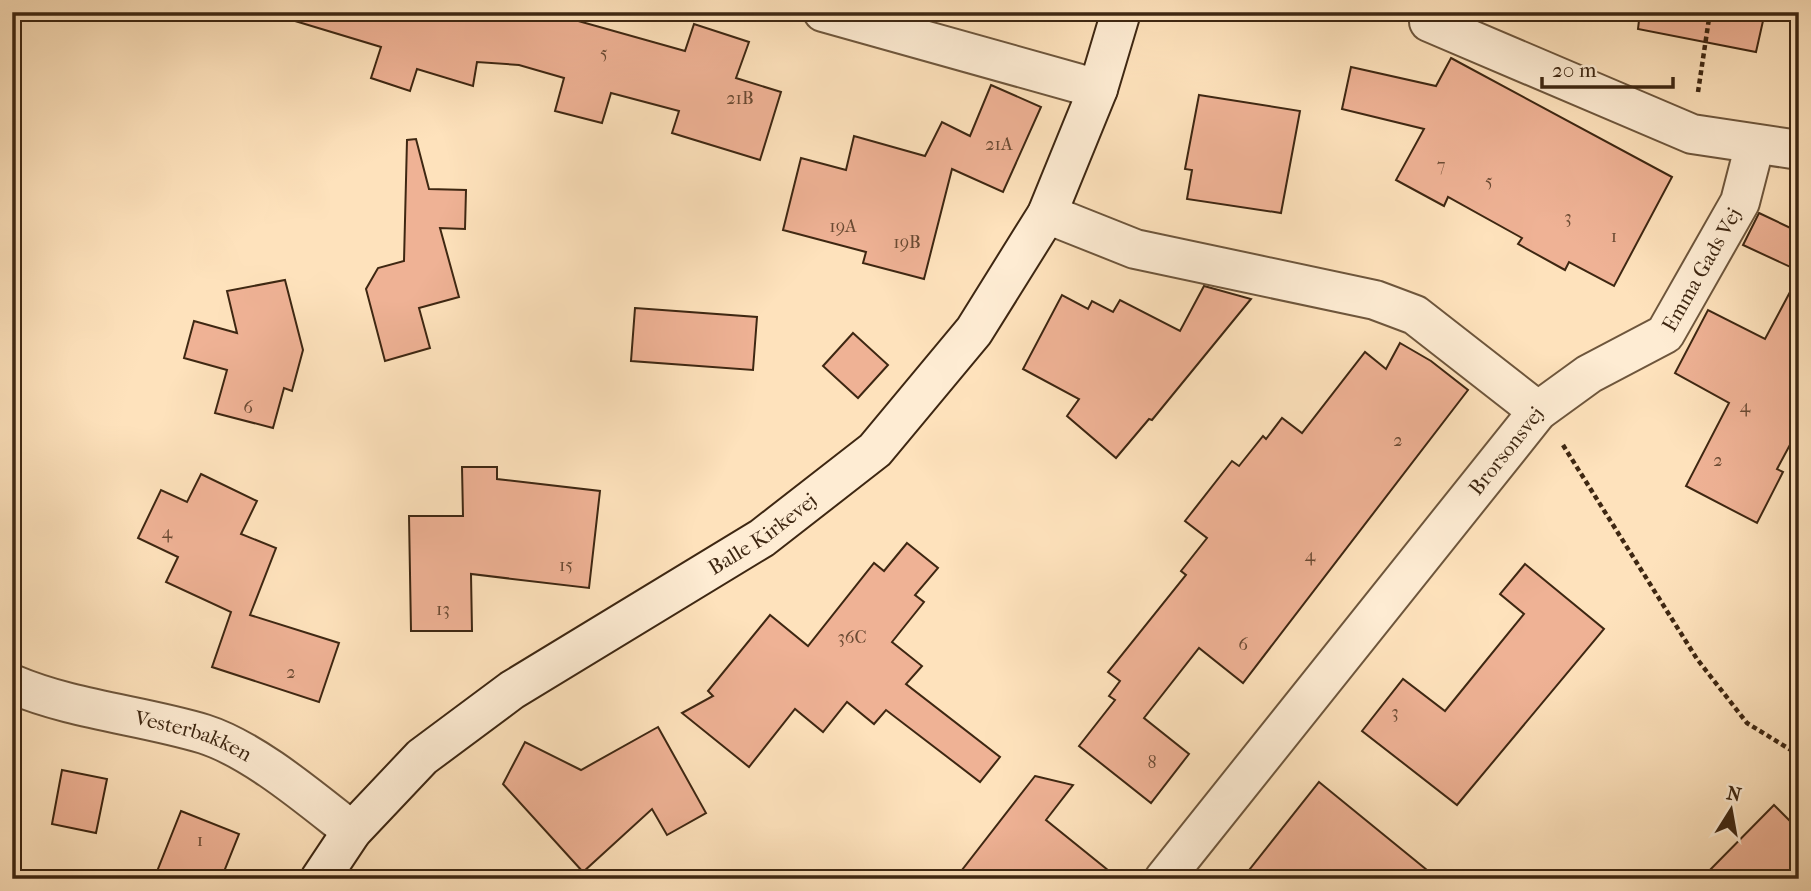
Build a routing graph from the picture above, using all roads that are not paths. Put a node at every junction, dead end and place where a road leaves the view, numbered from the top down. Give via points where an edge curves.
1 (823, 12) edge
2 (1121, 12) edge
3 (1429, 22) dead end
4 (1098, 89) junction
5 (1755, 144) junction
6 (1799, 150) edge
7 (1047, 214) junction
8 (1538, 411) junction
9 (12, 684) edge
10 (352, 831) junction
11 (320, 879) edge
12 (1164, 879) edge

1 - 4 street
2 - 4 street, Balle Kirkevej
3 - 5 street via 1692,134
4 - 7 street, Balle Kirkevej
5 - 6 street
5 - 8 street, Emma Gads Vej via 1740,202 1665,334 1589,374
7 - 8 street, Brorsonsvej via 1136,249 1375,300 1415,315
7 - 10 street, Balle Kirkevej via 974,331 874,450 762,538 512,690 422,757
8 - 12 street, Brorsonsvej
9 - 10 street, Vesterbakken via 39,696 206,735 273,770
10 - 11 street, Balle Kirkevej

